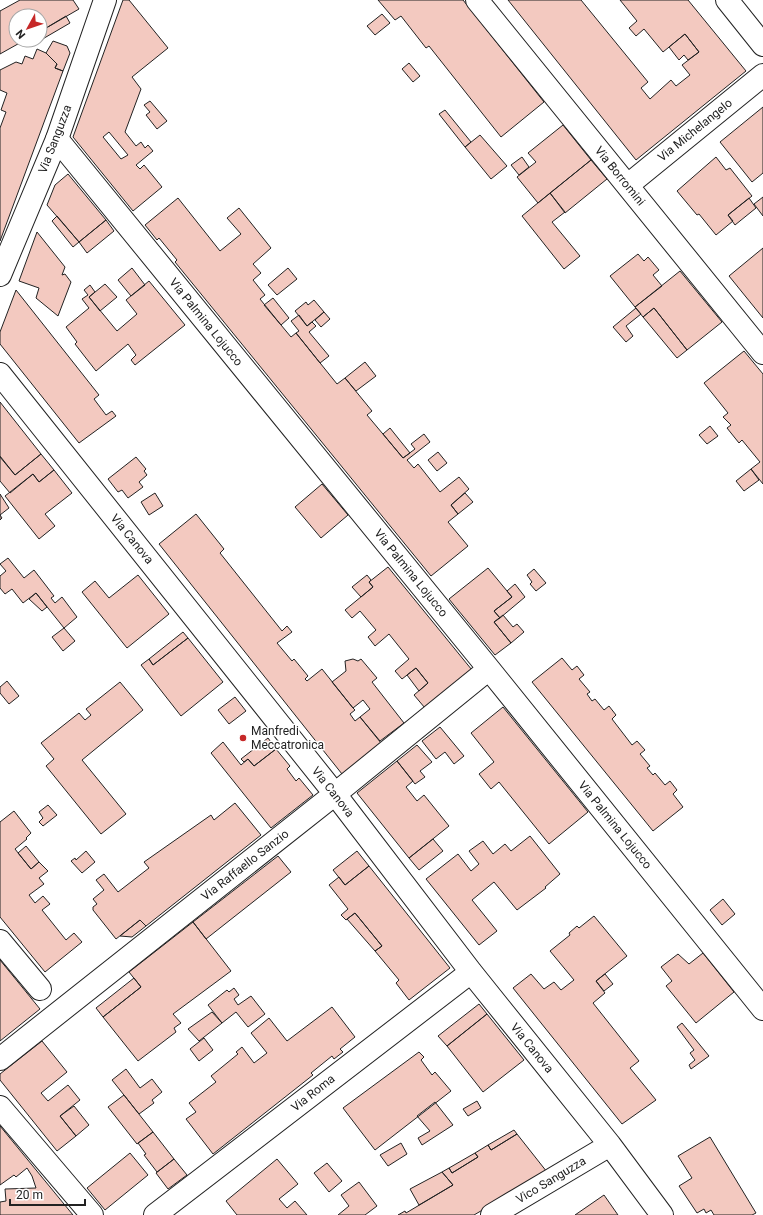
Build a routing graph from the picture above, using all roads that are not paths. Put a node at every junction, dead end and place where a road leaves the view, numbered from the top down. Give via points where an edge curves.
1 (105, 0) edge
2 (477, 0) edge
3 (727, 0) edge
4 (763, 45) edge
5 (763, 75) edge
6 (57, 139) junction
7 (628, 185) junction
8 (0, 275) edge
9 (763, 354) edge
10 (0, 374) edge
11 (489, 669) junction
12 (335, 794) junction
13 (0, 941) edge
14 (471, 972) junction
15 (40, 989) dead end
16 (763, 1009) edge
17 (0, 1059) edge
18 (0, 1107) edge
19 (610, 1145) junction
20 (92, 1215) edge
21 (155, 1215) edge
22 (492, 1215) edge
23 (662, 1215) edge

1 - 6 street, Via Sanguzza
2 - 7 street, Via Borromini
3 - 4 street
5 - 7 street, Via Michelangelo
6 - 8 street, Via Sanguzza
6 - 11 street, Via Palmina Lojucco
7 - 9 street, Via Borromini
10 - 12 street, Via Canova
11 - 12 street, Via Raffaello Sanzio
11 - 16 street, Via Palmina Lojucco
12 - 14 street, Via Canova
12 - 17 street, Via Raffaello Sanzio
13 - 15 street
14 - 19 street, Via Canova
14 - 21 street, Via Roma
18 - 20 street
19 - 22 street, Vico Sanguzza
19 - 23 street, Via Canova

